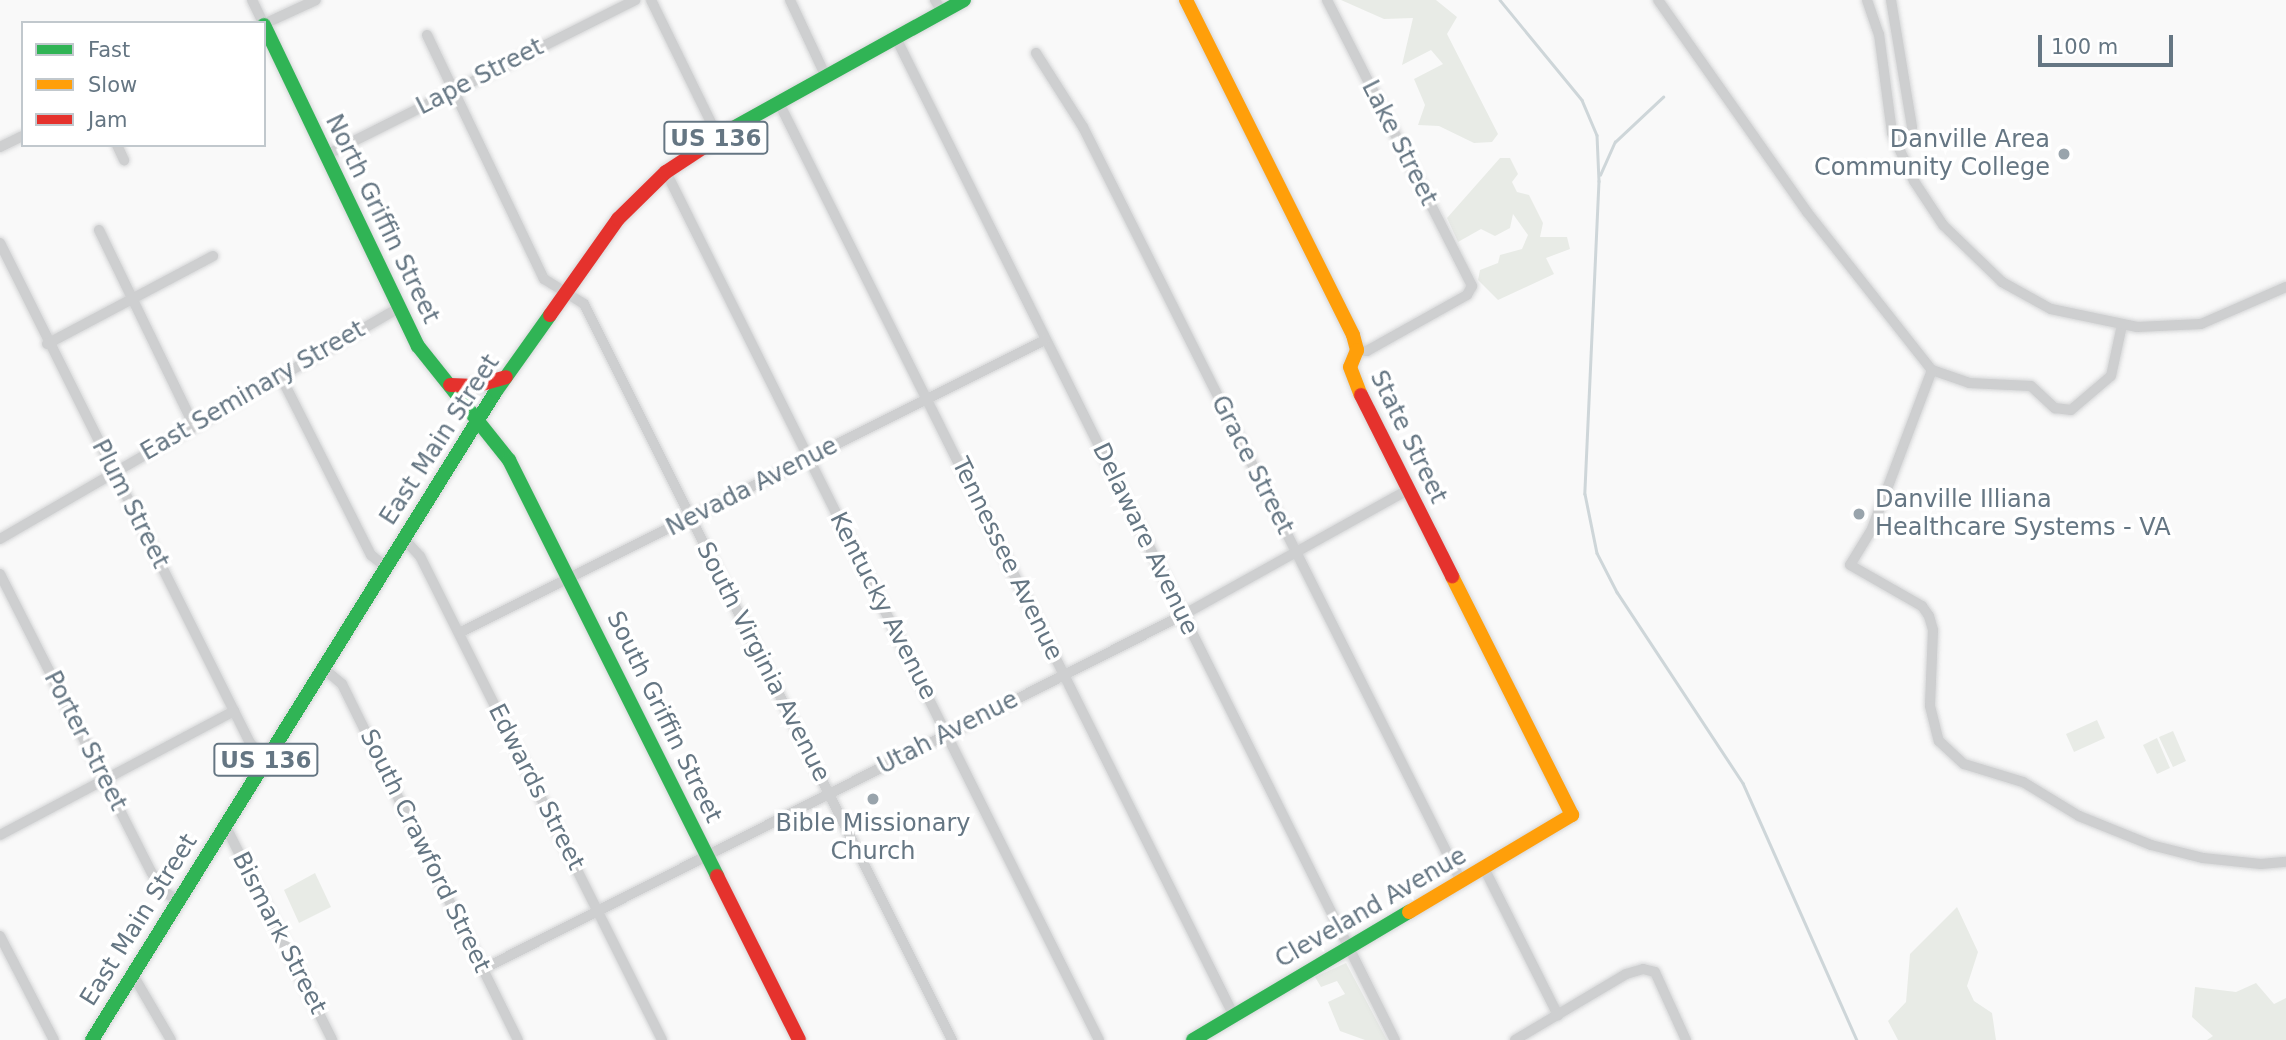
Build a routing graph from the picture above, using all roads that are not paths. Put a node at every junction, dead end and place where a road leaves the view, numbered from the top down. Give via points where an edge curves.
1 (252, 0) edge
2 (316, 0) edge
3 (635, 0) edge
4 (651, 0) edge
5 (790, 0) edge
6 (964, 0) edge
7 (1186, 0) edge
8 (1327, 0) edge
9 (1658, 0) edge
10 (1667, 0) edge
11 (1867, 0) edge
12 (1891, 0) edge
13 (939, 6) edge
14 (1671, 19) junction
15 (262, 21) edge
16 (266, 23) edge
17 (266, 28) edge
18 (427, 35) dead end
19 (896, 38) junction
20 (1036, 53) dead end
21 (826, 77) junction
22 (453, 90) junction
23 (779, 103) junction
24 (1912, 127) dead end
25 (21, 137) edge
26 (718, 137) junction
27 (0, 147) edge
28 (118, 147) edge
29 (326, 155) junction
30 (124, 160) dead end
31 (666, 172) junction
32 (99, 230) dead end
33 (0, 243) edge
34 (213, 256) dead end
35 (2286, 287) edge
36 (565, 292) junction
37 (133, 299) junction
38 (398, 308) junction
39 (2122, 325) junction
40 (1045, 340) junction
41 (47, 344) junction
42 (1357, 350) junction
43 (1932, 370) junction
44 (280, 375) junction
45 (506, 377) junction
46 (450, 385) junction
47 (928, 400) junction
48 (479, 420) junction
49 (194, 426) junction
50 (809, 458) junction
51 (115, 472) junction
52 (1408, 490) junction
53 (691, 518) junction
54 (0, 539) edge
55 (404, 539) junction
56 (1296, 554) junction
57 (386, 566) junction
58 (0, 574) edge
59 (570, 579) junction
60 (1182, 615) junction
61 (459, 633) junction
62 (323, 668) junction
63 (1064, 675) junction
64 (234, 711) junction
65 (947, 733) junction
66 (266, 760) junction
67 (105, 779) junction
68 (829, 792) junction
69 (1572, 815) joint
70 (225, 825) junction
71 (0, 835) edge
72 (708, 855) junction
73 (2286, 862) edge
74 (1484, 868) junction
75 (1461, 881) junction
76 (179, 901) junction
77 (598, 910) junction
78 (0, 936) edge
79 (1348, 948) junction
80 (483, 969) junction
81 (133, 975) junction
82 (1558, 1015) junction
83 (1234, 1016) junction
84 (1217, 1034) edge
85 (54, 1040) edge
86 (92, 1040) edge
87 (171, 1040) edge
88 (332, 1040) edge
89 (518, 1040) edge
90 (662, 1040) edge
91 (799, 1040) edge
92 (951, 1040) edge
93 (1099, 1040) edge
94 (1192, 1040) edge
95 (1395, 1040) edge
96 (1515, 1040) edge
97 (1686, 1040) edge

1 - 15 street, North Griffin Street
2 - 16 street
3 - 22 street, Lape Street
4 - 26 street
5 - 21 street
6 - 13 street, East Main Street / US 136
7 - 42 street, State Street
8 - 42 street, Lake Street via 1472,286 1466,295 1367,351
9 - 14 street
10 - 14 street
11 - 39 street via 1879,34 1892,133 1923,198 1942,225 1984,268 2051,309
12 - 24 street
13 - 19 street, East Main Street / US 136
14 - 43 street via 1807,212
17 - 29 street, North Griffin Street
18 - 22 street, South Virginia Avenue
19 - 21 street, East Main Street / US 136
19 - 40 street, Delaware Avenue
20 - 56 street, Grace Street via 1083,127
21 - 23 street, East Main Street / US 136
22 - 29 street, Lape Street
22 - 36 street, South Virginia Avenue via 544,279
23 - 26 street, East Main Street / US 136
23 - 47 street, Tennessee Avenue
25 - 27 street
26 - 31 street, East Main Street / US 136
28 - 30 street
29 - 38 street, North Griffin Street
31 - 36 street, East Main Street / US 136 via 618,219
31 - 50 street, Kentucky Avenue
32 - 37 street
33 - 41 street, Plum Street
34 - 37 street
35 - 39 street via 2201,324
36 - 45 street, East Main Street / US 136
36 - 53 street, South Virginia Avenue via 584,303
37 - 41 street
37 - 49 street
38 - 44 street, East Seminary Street
38 - 46 street, North Griffin Street via 418,346
39 - 43 street via 2111,376 2071,410 2055,408 2031,386 1969,383
40 - 47 street, Nevada Avenue
40 - 60 street, Delaware Avenue
41 - 51 street, Plum Street
42 - 52 street, State Street via 1350,367 1355,383
43 - 73 street via 1872,529 1850,565 1922,606 1929,616 1933,630 1930,706 1939,741 1964,764 2023,782 2078,816 2151,845 2203,858
44 - 49 street, East Seminary Street
44 - 57 street via 371,555
45 - 46 street via 475,386
45 - 48 street, East Main Street / US 136
46 - 48 street, North Griffin Street
47 - 50 street, Nevada Avenue
47 - 63 street, Tennessee Avenue
48 - 55 street, East Main Street / US 136
48 - 59 street, South Griffin Street via 509,460
49 - 51 street, East Seminary Street
50 - 53 street, Nevada Avenue
50 - 65 street, Kentucky Avenue
51 - 54 street, East Seminary Street
51 - 64 street, Plum Street
52 - 56 street, Utah Avenue
52 - 69 street, State Street
53 - 59 street, Nevada Avenue
53 - 68 street, South Virginia Avenue
55 - 57 street, East Main Street / US 136
55 - 61 street, Edwards Street via 421,556
56 - 60 street, Utah Avenue
56 - 75 street, Grace Street
57 - 62 street, East Main Street / US 136
58 - 67 street, Porter Street
59 - 61 street, Nevada Avenue
59 - 72 street, South Griffin Street
60 - 63 street, Utah Avenue
60 - 79 street, Delaware Avenue
61 - 77 street, Edwards Street
62 - 66 street, East Main Street / US 136
62 - 80 street, South Crawford Street via 342,684
63 - 65 street, Utah Avenue
63 - 83 street, Tennessee Avenue
64 - 66 street, Plum Street via 250,743
64 - 67 street
65 - 68 street, Utah Avenue
65 - 93 street, Kentucky Avenue
66 - 70 street, East Main Street / US 136
67 - 71 street
67 - 76 street, Porter Street via 161,890
68 - 72 street, Utah Avenue
68 - 92 street, South Virginia Avenue
69 - 74 street, Cleveland Avenue
70 - 76 street, East Main Street / US 136
70 - 88 street, Bismark Street
72 - 77 street, Utah Avenue
72 - 91 street, South Griffin Street
74 - 75 street, Cleveland Avenue
74 - 82 street
75 - 79 street, Cleveland Avenue
76 - 81 street, East Main Street / US 136
77 - 80 street, Utah Avenue
77 - 90 street, Edwards Street
78 - 85 street
79 - 83 street, Cleveland Avenue
79 - 95 street, Delaware Avenue
80 - 89 street, South Crawford Street
81 - 86 street, East Main Street / US 136
81 - 87 street
82 - 96 street
82 - 97 street via 1626,974 1643,969 1655,972
83 - 84 street, Cleveland Avenue
84 - 94 street, Cleveland Avenue

